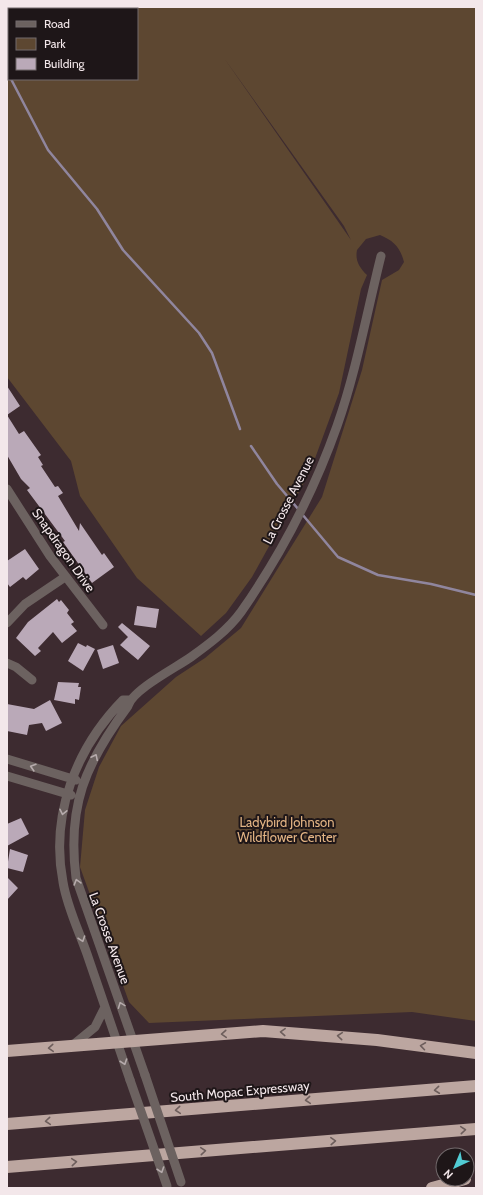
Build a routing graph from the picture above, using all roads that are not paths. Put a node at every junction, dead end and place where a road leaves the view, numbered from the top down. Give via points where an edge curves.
1 (381, 256) dead end
2 (7, 490) edge
3 (65, 577) junction
4 (7, 623) edge
5 (103, 625) dead end
6 (7, 663) edge
7 (32, 680) dead end
8 (130, 700) junction
9 (7, 759) edge
10 (7, 776) edge
11 (72, 779) junction
12 (83, 782) junction
13 (67, 794) junction
14 (78, 797) junction
15 (105, 1007) junction
16 (133, 1042) junction
17 (117, 1043) junction
18 (72, 1047) junction
19 (7, 1051) edge
20 (476, 1053) edge
21 (476, 1086) edge
22 (7, 1124) edge
23 (476, 1129) edge
24 (7, 1167) edge
25 (182, 1185) edge
26 (167, 1187) edge

1 - 8 street, La Crosse Avenue via 337,426 295,520 254,592 228,626 191,657 159,677
2 - 3 street, Snapdragon Drive
3 - 4 street via 25,604
3 - 5 street, Snapdragon Drive
6 - 7 street
8 - 11 street, La Crosse Avenue via 122,700 97,729
12 -> 8 street, La Crosse Avenue via 100,748
11 -> 9 street
10 - 13 street
11 - 12 street
11 - 13 street, La Crosse Avenue
12 - 14 street, La Crosse Avenue
13 - 14 street
13 -> 15 street, La Crosse Avenue via 59,844 63,883
16 -> 14 street, La Crosse Avenue via 76,878 73,828
15 - 17 street, La Crosse Avenue
15 - 18 street via 95,1027
16 - 17 highway
20 -> 16 highway via 377,1040 263,1031
16 - 25 street, La Crosse Avenue, bridge
17 - 18 highway
17 -> 26 street, bridge
18 -> 19 highway
21 -> 22 highway, South Mopac Expressway
24 -> 23 highway

